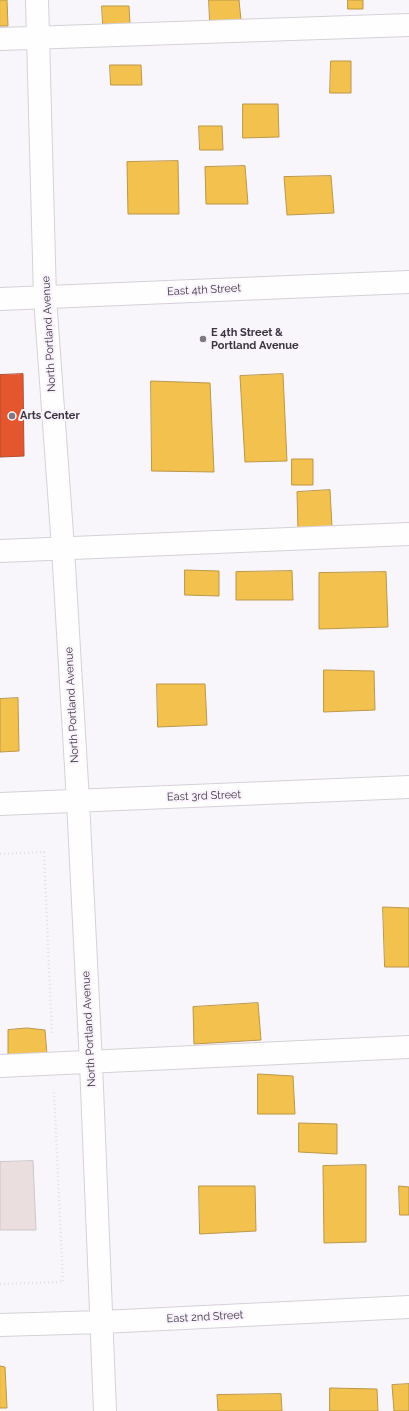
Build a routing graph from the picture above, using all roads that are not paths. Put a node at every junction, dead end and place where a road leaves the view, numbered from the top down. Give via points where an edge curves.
1 (37, 0) edge
2 (409, 25) edge
3 (38, 38) junction
4 (0, 39) edge
5 (409, 282) edge
6 (45, 298) junction
7 (0, 299) edge
8 (409, 534) edge
9 (63, 548) junction
10 (0, 551) edge
11 (409, 788) edge
12 (78, 801) junction
13 (0, 804) edge
14 (409, 1047) edge
15 (91, 1063) junction
16 (0, 1066) edge
17 (409, 1307) edge
18 (102, 1322) junction
19 (0, 1325) edge
20 (105, 1411) edge

1 - 3 street, North Portland Avenue
2 - 3 street
3 - 4 street
3 - 6 street, North Portland Avenue
5 - 6 street, East 4th Street
6 - 7 street, East 4th Street
6 - 9 street, North Portland Avenue
8 - 9 street
9 - 10 street
9 - 12 street, North Portland Avenue
11 - 12 street, East 3rd Street
12 - 13 street, East 3rd Street
12 - 15 street, North Portland Avenue
14 - 15 street
15 - 16 street
15 - 18 street, North Portland Avenue
17 - 18 street, East 2nd Street
18 - 19 street, East 2nd Street
18 - 20 street, North Portland Avenue

